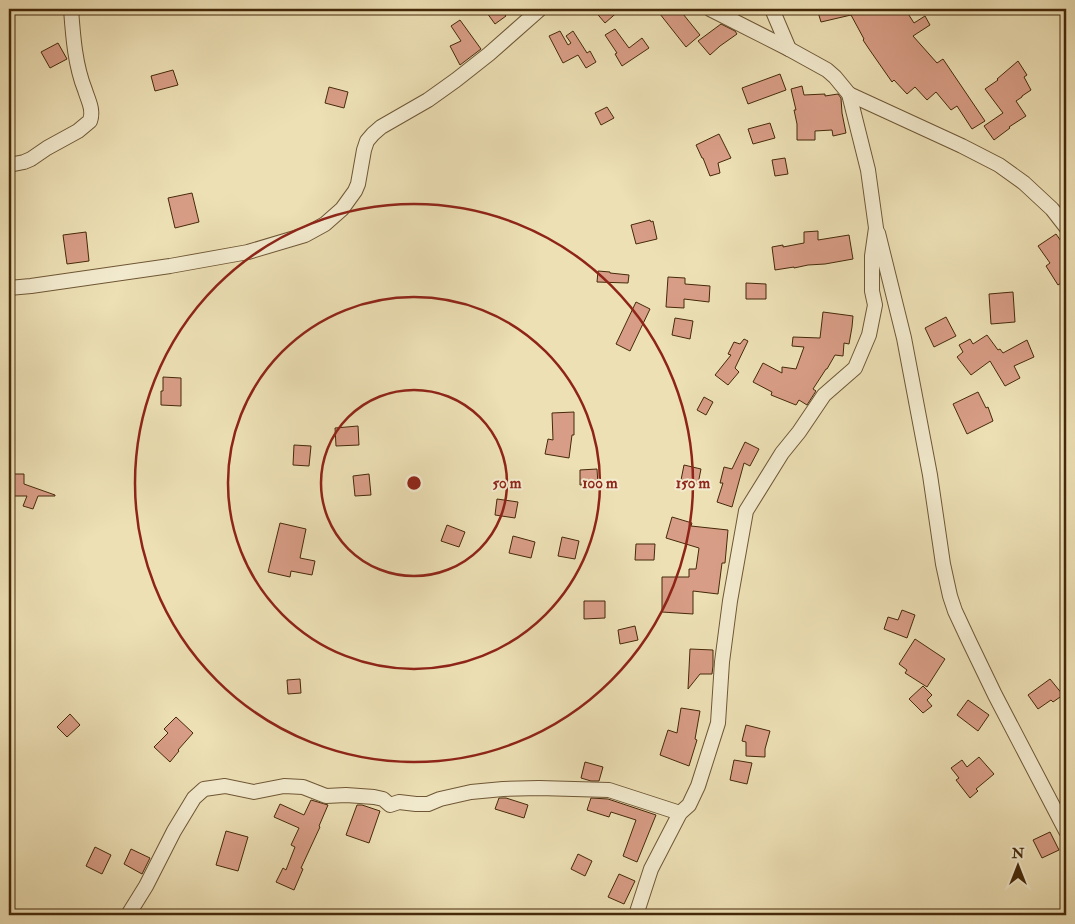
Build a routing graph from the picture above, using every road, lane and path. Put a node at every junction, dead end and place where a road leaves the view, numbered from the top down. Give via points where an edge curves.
1 (71, 9) edge
2 (540, 9) edge
3 (710, 9) edge
4 (772, 9) edge
5 (789, 49) junction
6 (849, 94) junction
7 (9, 165) edge
8 (876, 228) junction
9 (1066, 228) edge
10 (9, 288) edge
11 (680, 813) junction
12 (1066, 831) edge
13 (128, 915) edge
14 (636, 915) edge

1 - 7 street via 76,59 92,111 90,120 78,131 31,159
2 - 10 street via 456,80 373,134 367,141 358,184 349,201 325,224 305,235 248,252 170,266
3 - 5 street
4 - 5 street
5 - 6 street via 827,70
6 - 8 street via 868,170
6 - 9 street via 999,165 1052,209
8 - 11 street via 872,256 875,305 869,334 855,368 824,395 746,511 730,600 718,723 698,786 689,805
8 - 12 street via 906,347 930,475 942,564 955,612
11 - 13 street via 609,790 503,789 471,792 428,804 399,802 390,805 374,797 326,796 303,787 284,786 254,792 225,786 204,790 194,798
11 - 14 street via 651,869

